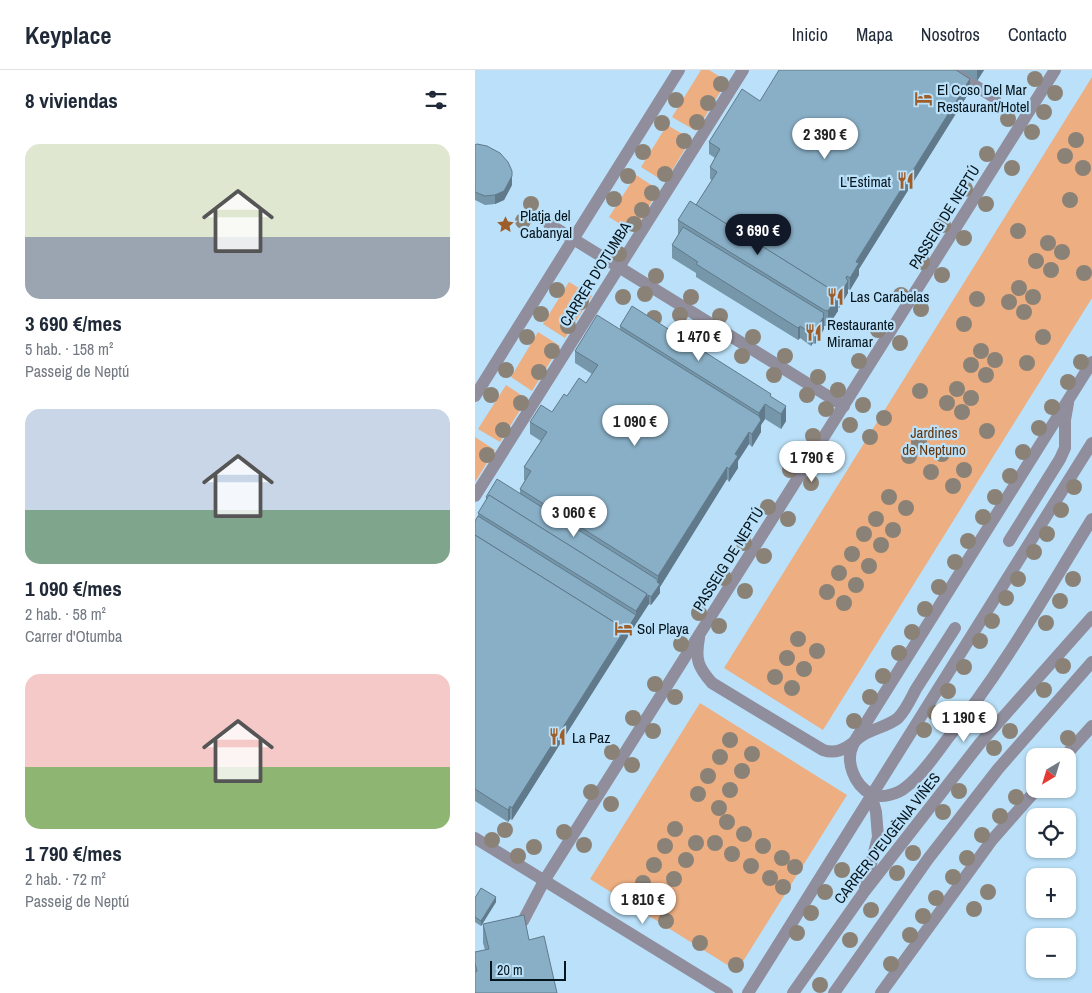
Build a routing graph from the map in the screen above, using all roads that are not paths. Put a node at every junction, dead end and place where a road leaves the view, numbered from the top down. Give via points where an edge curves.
1 (679, 70) edge
2 (743, 70) edge
3 (950, 70) edge
4 (1055, 70) edge
5 (995, 98) dead end
6 (549, 224) dead end
7 (573, 239) junction
8 (618, 268) junction
9 (1092, 362) edge
10 (475, 396) edge
11 (1069, 398) junction
12 (844, 406) junction
13 (1092, 443) edge
14 (475, 496) edge
15 (1092, 519) edge
16 (1009, 541) dead end
17 (1092, 616) edge
18 (955, 628) dead end
19 (700, 634) junction
20 (1092, 662) edge
21 (1092, 726) edge
22 (854, 742) junction
23 (1072, 748) edge
24 (871, 794) junction
25 (1029, 798) edge
26 (475, 838) edge
27 (544, 881) junction
28 (864, 892) junction
29 (523, 921) edge
30 (727, 993) edge
31 (748, 993) edge
32 (793, 993) edge
33 (833, 993) edge
34 (881, 993) edge

1 - 7 street
2 - 8 street, CARRER D'OTUMBA
3 - 5 street
4 - 12 street, PASSEIG DE NEPTÚ
6 - 7 street
7 - 8 street
7 - 10 street
8 - 12 street
8 - 14 street, CARRER D'OTUMBA
9 - 11 street
11 - 16 street via 1065,448
11 - 22 street
12 - 19 street, PASSEIG DE NEPTÚ
13 - 24 street
15 - 24 street via 989,684 931,760 907,787 885,796
17 - 28 street, CARRER D'EUGÈNIA VIÑES via 981,742
18 - 22 street via 897,718
19 - 22 street via 696,653 700,669 712,682 823,750 837,752
19 - 27 street, PASSEIG DE NEPTÚ
20 - 33 street via 999,769 928,859
21 - 23 street
22 - 24 street via 850,754 853,774
24 - 28 street via 878,837
24 - 31 street
25 - 34 street via 992,840
26 - 27 street
27 - 29 street, PASSEIG DE NEPTÚ
27 - 30 street
28 - 32 street, CARRER D'EUGÈNIA VIÑES

